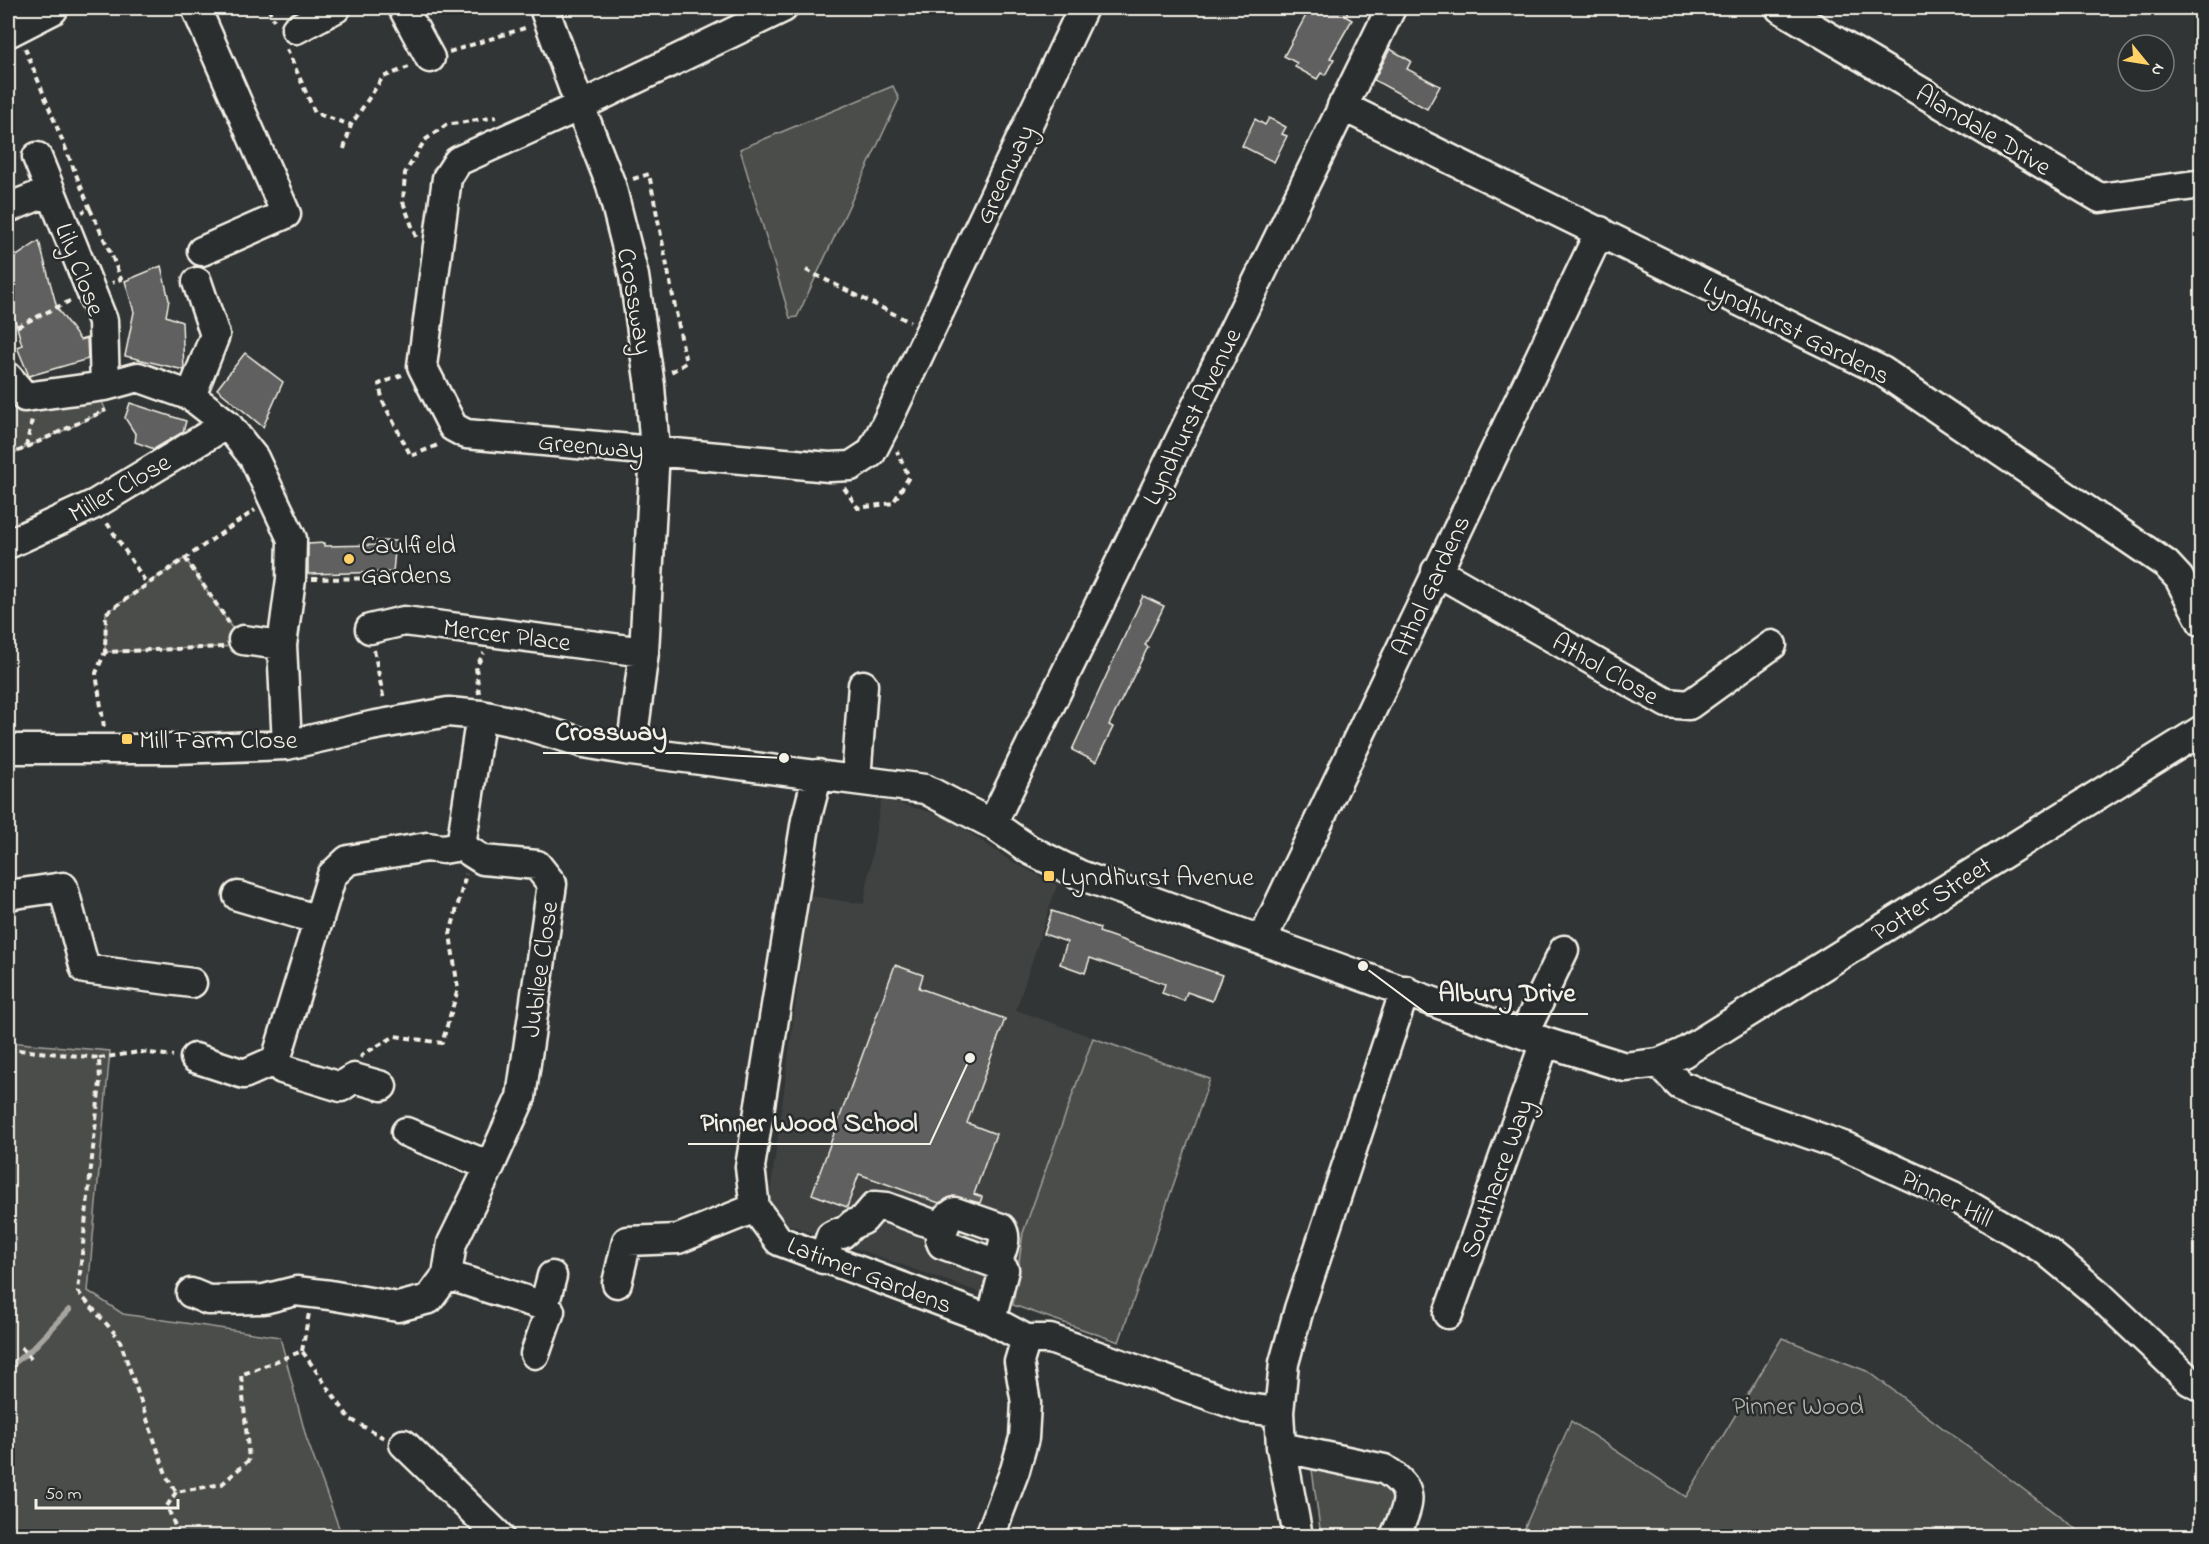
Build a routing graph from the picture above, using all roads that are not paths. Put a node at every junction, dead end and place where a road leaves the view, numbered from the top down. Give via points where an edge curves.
1 (196, 8) edge
2 (336, 8) edge
3 (403, 8) edge
4 (544, 8) edge
5 (783, 8) edge
6 (1083, 8) edge
7 (1391, 8) edge
8 (1780, 8) edge
9 (285, 32) road end
10 (430, 58) dead end
11 (580, 106) junction
12 (1342, 106) junction
13 (37, 157) dead end
14 (2202, 184) edge
15 (50, 191) junction
16 (8, 208) edge
17 (1600, 231) junction
18 (202, 251) dead end
19 (197, 282) dead end
20 (8, 378) edge
21 (101, 386) junction
22 (190, 396) junction
23 (227, 424) junction
24 (655, 451) junction
25 (8, 544) edge
26 (1436, 571) junction
27 (2202, 622) edge
28 (370, 628) road end
29 (243, 640) road end
30 (282, 645) junction
31 (1772, 645) dead end
32 (644, 652) junction
33 (863, 685) dead end
34 (481, 715) junction
35 (2202, 730) edge
36 (287, 745) junction
37 (8, 749) edge
38 (631, 751) junction
39 (818, 774) junction
40 (856, 780) junction
41 (992, 824) junction
42 (466, 850) junction
43 (8, 895) edge
44 (238, 896) dead end
45 (319, 920) junction
46 (1262, 940) junction
47 (1564, 950) dead end
48 (192, 983) dead end
49 (1406, 990) junction
50 (1534, 1037) junction
51 (195, 1058) road end
52 (276, 1060) junction
53 (1659, 1063) junction
54 (382, 1086) dead end
55 (406, 1132) dead end
56 (490, 1166) junction
57 (755, 1208) junction
58 (823, 1259) junction
59 (447, 1275) junction
60 (552, 1276) dead end
61 (617, 1283) dead end
62 (191, 1293) dead end
63 (544, 1306) junction
64 (1448, 1314) dead end
65 (991, 1320) junction
66 (1026, 1339) junction
67 (535, 1354) dead end
68 (2202, 1387) edge
69 (1279, 1412) junction
70 (1281, 1447) junction
71 (406, 1457) road end
72 (499, 1536) edge
73 (990, 1536) edge
74 (1298, 1536) edge
75 (1395, 1536) edge

1 - 18 street via 286,214
2 - 9 street
3 - 10 street
4 - 11 street, Crossway
5 - 11 street
6 - 24 street, Greenway via 871,453 851,466 829,467
7 - 12 street, Lyndhurst Avenue
8 - 14 street, Alandale Drive via 2100,198
11 - 24 street, Crossway via 611,185 634,276
11 - 24 street, Greenway via 458,161 447,178 422,366 453,427 466,434
12 - 17 street, Lyndhurst Gardens
12 - 41 street, Lyndhurst Avenue
13 - 15 street, Lily Close
15 - 16 street
15 - 21 street, Lily Close via 103,321
17 - 26 street, Athol Gardens
17 - 27 street, Lyndhurst Gardens via 1882,371 2166,564 2179,578
19 - 22 street via 215,334
20 - 21 street via 26,397
21 - 22 street via 138,378
22 - 23 street
23 - 25 street, Miller Close via 95,504
23 - 30 street via 254,458 292,539
24 - 32 street, Crossway
26 - 31 street, Athol Close via 1667,703 1689,705
26 - 46 street, Athol Gardens
28 - 32 street, Mercer Place via 404,621
29 - 30 street
30 - 36 street
32 - 38 street, Crossway
33 - 40 street
34 - 36 street, Potter Street via 448,712
34 - 38 street, Potter Street via 584,743
34 - 42 street
35 - 53 street, Potter Street via 1683,1053
36 - 37 street, Potter Street
38 - 39 street, Potter Street
39 - 40 street, Potter Street
39 - 57 street, Latimer Gardens via 806,820 750,1167
40 - 41 street, Potter Street via 925,789
41 - 46 street, Potter Street via 1030,850 1080,875
42 - 45 street, Jubilee Close via 427,847 348,860 332,875
42 - 56 street, Jubilee Close via 483,860 537,865 552,884 521,1097
43 - 48 street via 63,887 85,969
44 - 45 street
45 - 52 street, Jubilee Close
46 - 49 street, Potter Street
47 - 50 street, Southacre Way
49 - 50 street, Potter Street
49 - 69 street via 1299,1308 1284,1363
50 - 53 street, Potter Street via 1625,1067
50 - 64 street, Southacre Way
51 - 52 street via 244,1074
52 - 54 street via 282,1069 340,1088 354,1078
53 - 68 street, Pinner Hill via 1680,1085 1846,1147 1953,1196 2046,1251 2190,1381
55 - 56 street
56 - 59 street, Jubilee Close via 452,1244
57 - 58 street, Latimer Gardens via 779,1241
57 - 61 street via 678,1239 627,1241
58 - 65 street, Latimer Gardens
58 - 65 street via 831,1236 842,1234 863,1220 875,1206 943,1228 948,1216 955,1212 1001,1228 1005,1238 997,1264 1004,1270
59 - 62 street, Jubilee Close via 429,1299 398,1308 296,1291 264,1299 208,1300
59 - 63 street
60 - 63 street
63 - 67 street via 550,1311
65 - 66 street, Latimer Gardens
66 - 69 street, Latimer Gardens via 1050,1339 1245,1408
66 - 73 street via 1019,1362 1026,1403 1024,1438
69 - 70 street
70 - 74 street
70 - 75 street via 1384,1469 1394,1475 1405,1485 1409,1498
71 - 72 street

